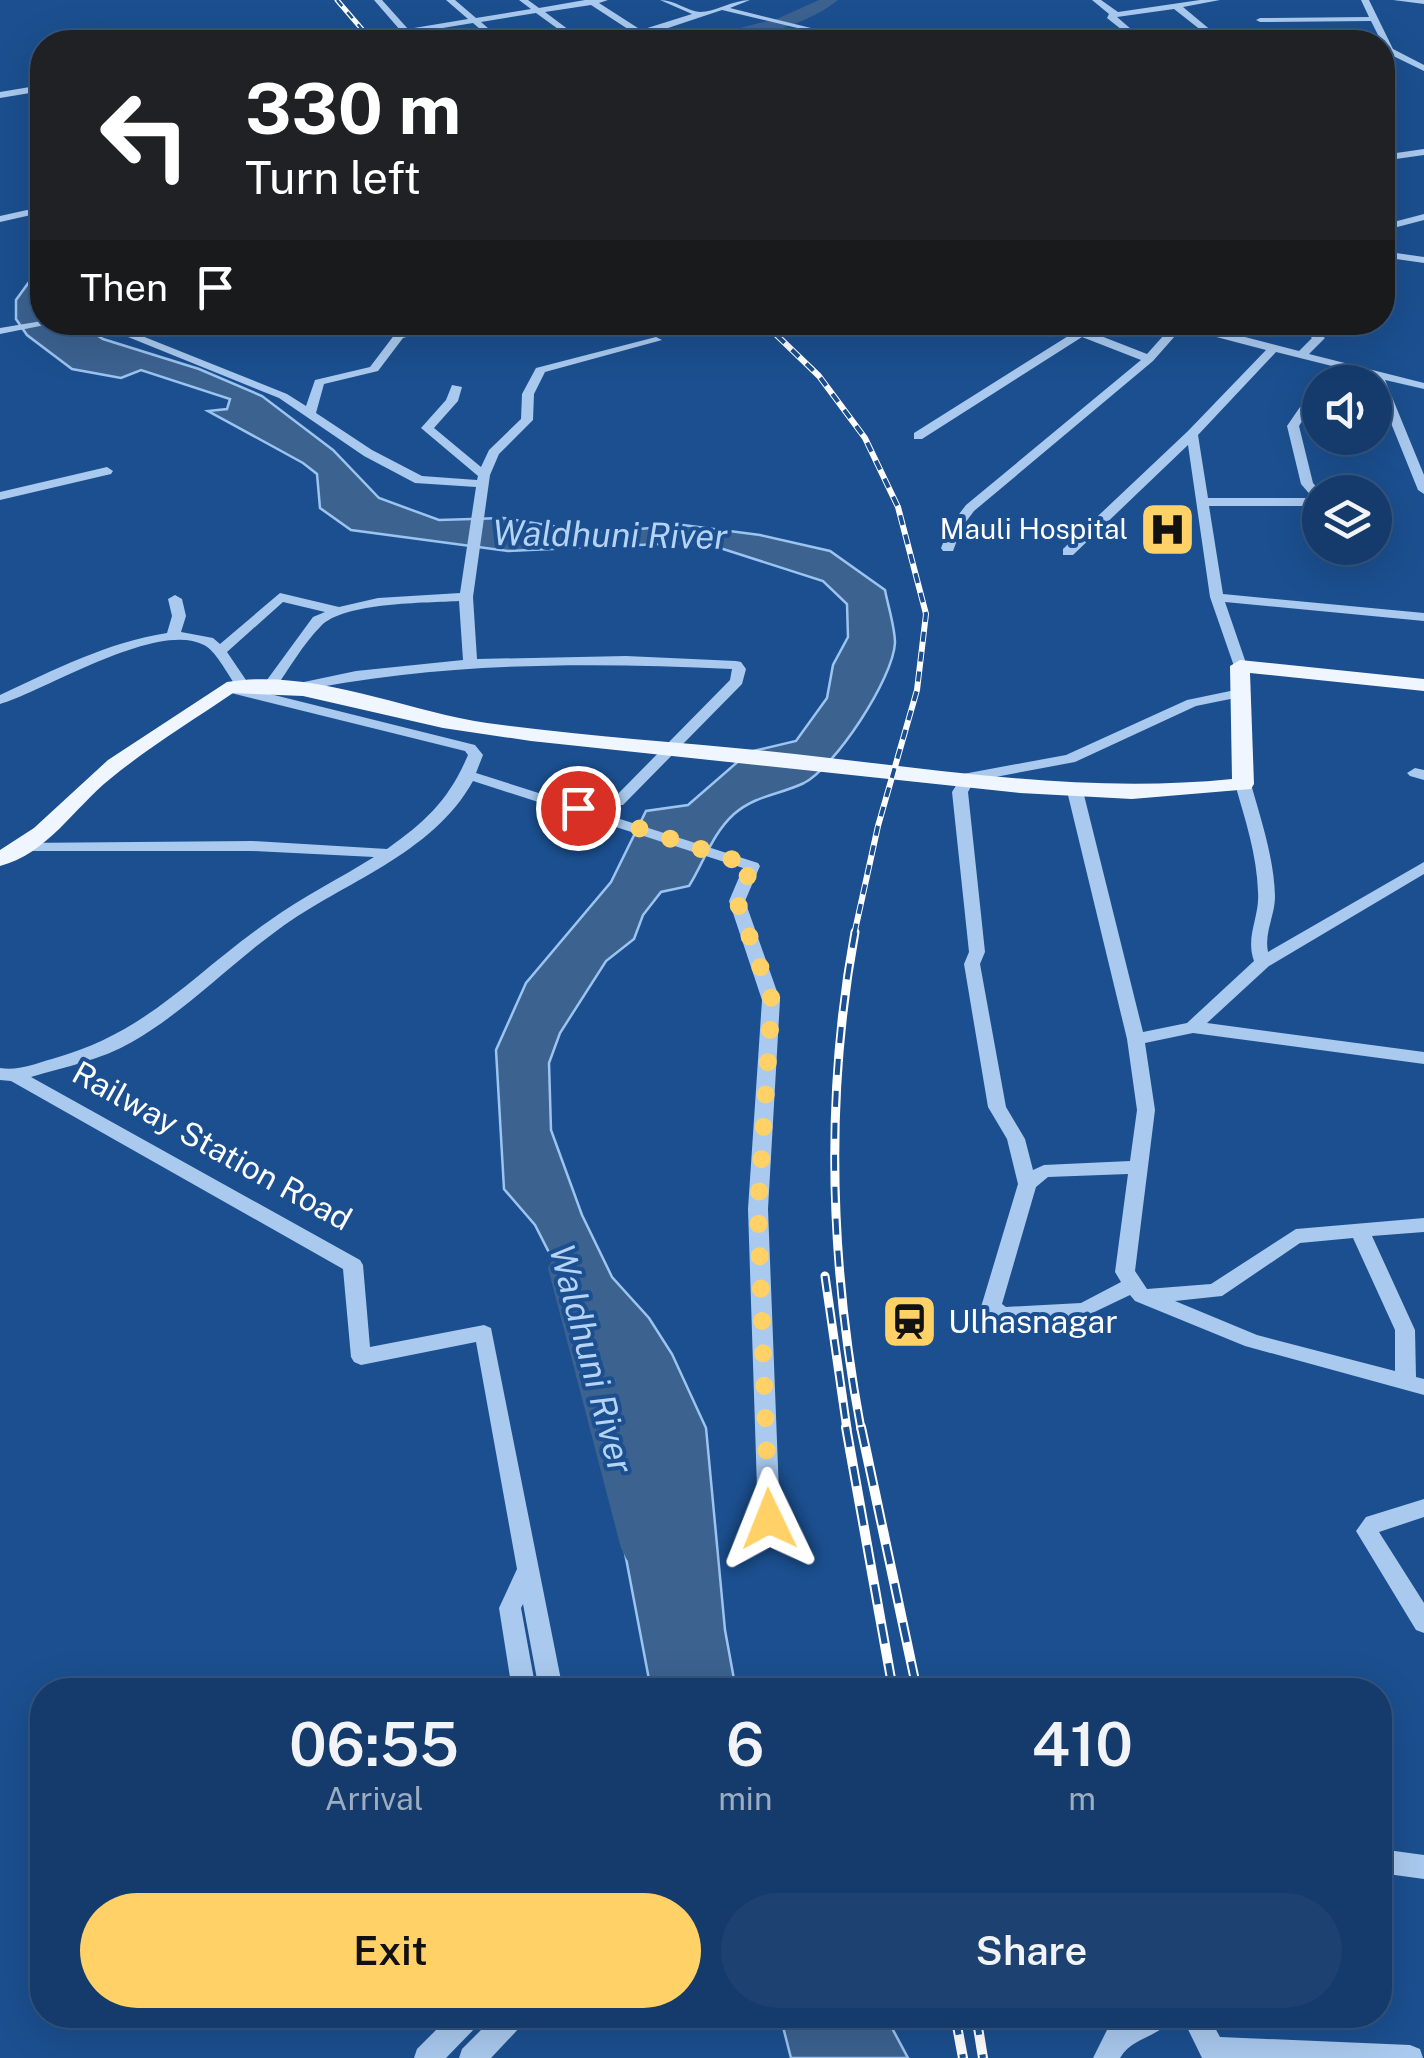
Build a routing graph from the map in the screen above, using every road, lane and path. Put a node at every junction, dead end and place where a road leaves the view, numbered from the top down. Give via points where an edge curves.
1 (378, 0) edge
2 (450, 0) edge
3 (523, 0) edge
4 (604, 0) edge
5 (664, 0) edge
6 (746, 0) edge
7 (1096, 0) edge
8 (1216, 0) edge
9 (1365, 0) edge
10 (1397, 0) edge
11 (590, 1) edge
12 (1424, 2) edge
13 (1176, 6) junction
14 (722, 8) junction
15 (536, 11) junction
16 (1116, 15) junction
17 (700, 16) junction
18 (1260, 20) dead end
19 (1374, 20) junction
20 (474, 22) junction
21 (404, 30) edge
22 (420, 30) edge
23 (484, 30) edge
24 (564, 30) edge
25 (635, 30) edge
26 (654, 30) edge
27 (821, 30) edge
28 (1127, 30) edge
29 (1206, 30) edge
30 (1378, 30) edge
31 (1395, 52) edge
32 (1424, 68) edge
33 (30, 90) edge
34 (0, 95) edge
35 (1424, 152) edge
36 (1395, 156) edge
37 (27, 213) dead end
38 (1424, 217) edge
39 (0, 218) edge
40 (1395, 225) edge
41 (1395, 256) edge
42 (1424, 260) edge
43 (129, 335) edge
44 (402, 335) edge
45 (1170, 335) edge
46 (1220, 335) edge
47 (1316, 335) edge
48 (1078, 336) joint
49 (656, 340) dead end
50 (1272, 349) junction
51 (1300, 356) junction
52 (1149, 360) junction
53 (1337, 365) edge
54 (1392, 378) edge
55 (1424, 386) edge
56 (456, 388) dead end
57 (1302, 413) edge
58 (310, 414) junction
59 (1392, 420) edge
60 (1192, 434) junction
61 (918, 436) dead end
62 (107, 471) dead end
63 (1305, 475) edge
64 (484, 485) junction
65 (1424, 490) edge
66 (0, 496) edge
67 (1302, 500) edge
68 (1203, 502) junction
69 (948, 548) dead end
70 (1068, 552) dead end
71 (466, 597) junction
72 (1217, 597) junction
73 (175, 599) dead end
74 (339, 611) junction
75 (1424, 617) edge
76 (173, 637) junction
77 (218, 652) junction
78 (470, 663) junction
79 (1240, 679) junction
80 (1424, 685) edge
81 (234, 686) junction
82 (279, 688) junction
83 (1424, 698) edge
84 (0, 700) edge
85 (471, 776) junction
86 (1243, 784) junction
87 (1074, 791) junction
88 (618, 802) dead end
89 (26, 846) junction
90 (387, 854) junction
91 (0, 859) edge
92 (1424, 867) edge
93 (1263, 962) junction
94 (1192, 1027) junction
95 (1136, 1038) junction
96 (1424, 1058) edge
97 (8, 1075) edge
98 (1138, 1167) junction
99 (1027, 1184) junction
100 (1424, 1224) edge
101 (1360, 1231) junction
102 (1138, 1290) junction
103 (1415, 1384) edge
104 (1424, 1508) edge
105 (769, 1519) dead end
106 (526, 1573) junction
107 (1424, 1623) edge
108 (522, 1678) edge
109 (550, 1678) edge
110 (1392, 1863) edge
111 (1424, 1867) edge
112 (457, 2028) edge
113 (501, 2028) edge
114 (1135, 2028) edge
115 (1201, 2028) edge
116 (427, 2058) edge
117 (472, 2058) edge
118 (1106, 2058) edge
119 (1410, 2058) edge

1 - 21 street
2 - 20 street
3 - 15 street
4 - 11 street
5 - 17 street
6 - 14 street
7 - 16 street
8 - 13 street
9 - 19 street
10 - 12 street
11 - 15 street
11 - 25 street
13 - 16 street
13 - 29 street
14 - 17 street
14 - 27 street
15 - 20 street
15 - 24 street
16 - 28 street via 1110,16
17 - 26 street
18 - 19 street
19 - 30 street
20 - 22 street
20 - 23 street
31 - 32 street
33 - 34 street
35 - 36 street
37 - 39 street
38 - 40 street
41 - 42 street
43 - 58 street via 283,396
44 - 58 street via 374,369 319,382
45 - 52 street
46 - 50 street
47 - 51 street
48 - 52 street
48 - 61 street
49 - 64 street via 542,368 528,394 526,420 494,452
50 - 51 street
50 - 60 street
51 - 53 street
52 - 69 street via 970,508
54 - 55 street
56 - 64 street via 427,428
57 - 63 street via 1293,426
58 - 64 street via 420,480
59 - 65 street
60 - 68 street
60 - 70 street
62 - 66 street
64 - 71 street
67 - 68 street
68 - 72 street
71 - 74 street
71 - 78 street
72 - 75 street
72 - 79 street
73 - 76 street
74 - 77 street via 274,598
74 - 82 street via 318,620
76 - 77 street via 196,636
76 - 84 street via 97,658
77 - 81 street
78 - 82 street
78 - 88 street via 626,660 740,669 737,681
79 - 80 main road
79 - 83 main road
79 - 86 main road
79 - 99 street via 1070,758 968,777 962,784 977,952 972,964 997,1106 1016,1140
81 - 82 main road
81 - 85 street via 470,748 476,755
81 - 89 main road via 100,777
82 - 87 main road via 443,722
85 - 90 street via 419,833
85 - 105 street via 752,866 737,901 772,1000 758,1209
86 - 87 main road
86 - 93 street via 1264,856 1267,907 1255,936
87 - 95 street
89 - 90 street via 145,850 260,844
89 - 91 main road
90 - 97 street via 275,923 122,1040
92 - 93 street
93 - 94 street
94 - 95 street
94 - 96 street
95 - 98 street via 1146,1110
97 - 106 street, Railway Station Road via 354,1266 362,1357 484,1334
98 - 99 street via 1044,1171
98 - 102 street via 1125,1272
99 - 102 street via 994,1312 1084,1310
100 - 101 street
101 - 102 street via 1296,1236 1215,1291
101 - 103 street via 1405,1330
102 - 103 street via 1252,1341
104 - 107 street via 1367,1531
106 - 108 street, Railway Station Road via 510,1608
106 - 109 street, Railway Station Road via 539,1606
110 - 111 street
112 - 116 street
113 - 117 street
114 - 118 street via 1116,2038
115 - 119 street via 1212,2050

